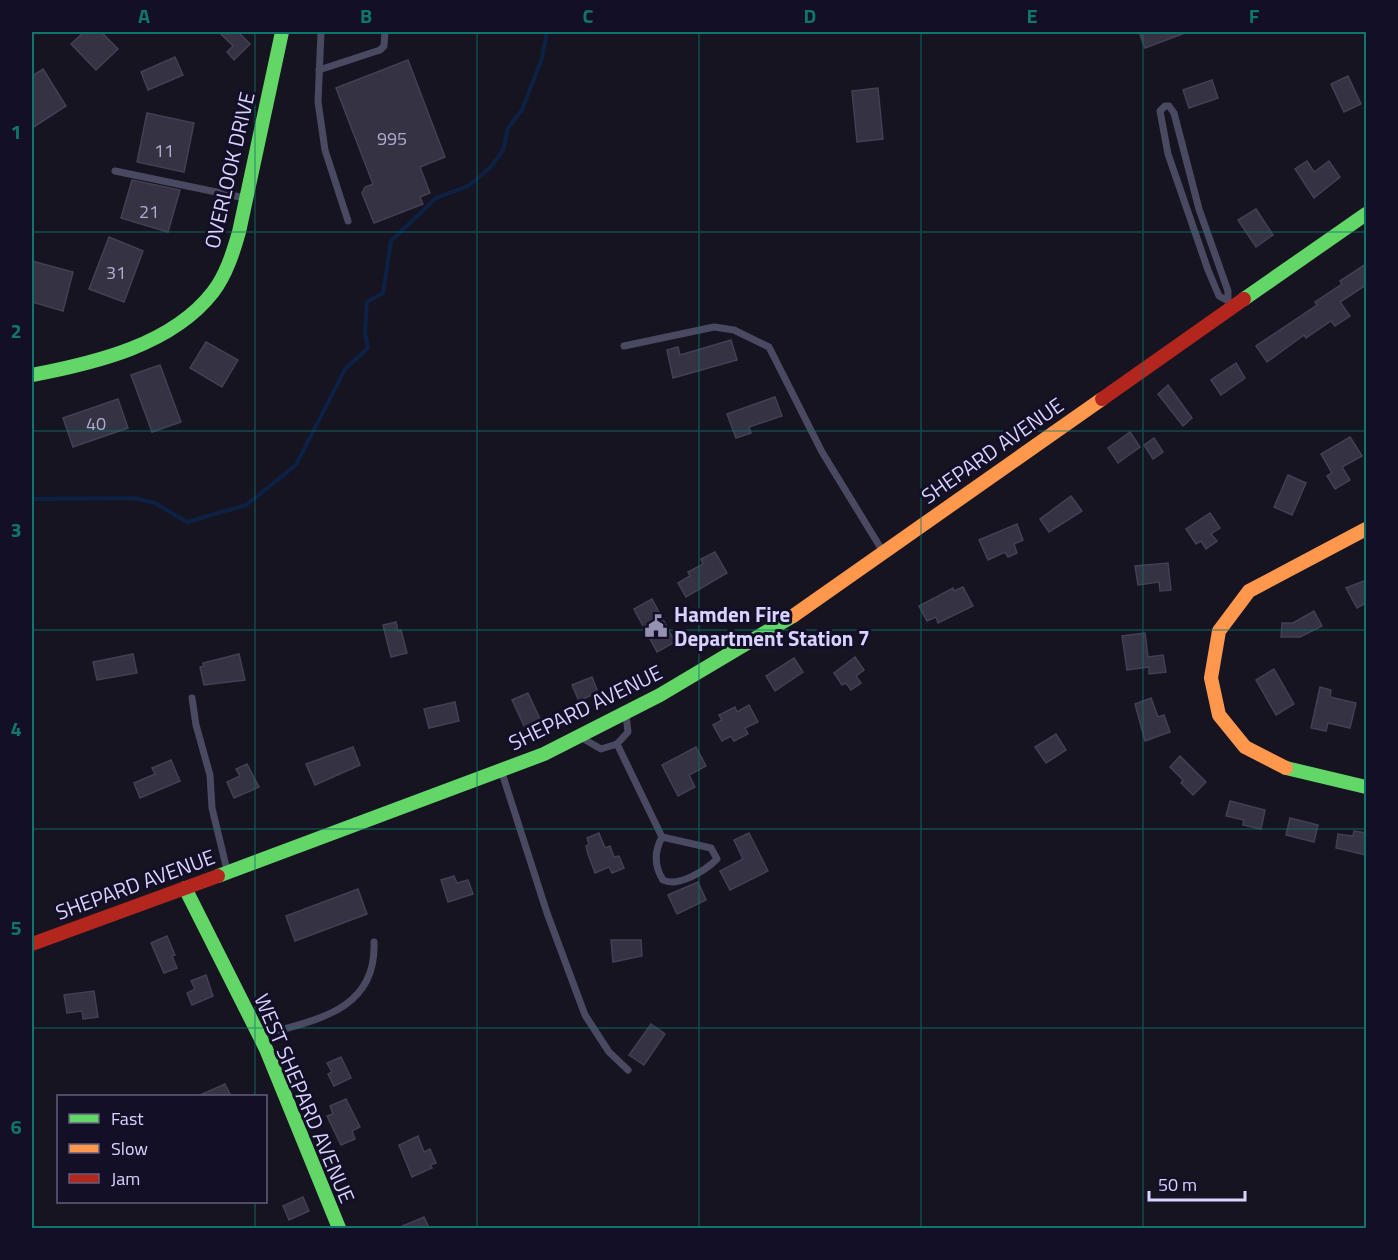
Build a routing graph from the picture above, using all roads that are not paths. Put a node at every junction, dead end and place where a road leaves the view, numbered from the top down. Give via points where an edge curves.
1 (282, 32) edge
2 (321, 32) edge
3 (385, 32) edge
4 (319, 69) junction
5 (115, 171) dead end
6 (246, 198) junction
7 (1366, 214) edge
8 (348, 221) dead end
9 (1230, 305) junction
10 (624, 346) dead end
11 (32, 375) edge
12 (1366, 529) edge
13 (883, 552) junction
14 (192, 698) dead end
15 (625, 713) junction
16 (580, 736) junction
17 (617, 744) junction
18 (501, 771) junction
19 (1366, 787) edge
20 (662, 837) junction
21 (227, 873) junction
22 (185, 888) junction
23 (374, 942) dead end
24 (32, 944) edge
25 (259, 1036) junction
26 (628, 1070) dead end
27 (339, 1228) edge

1 - 6 main road, OVERLOOK DRIVE
2 - 4 lane
3 - 4 lane via 380,50
4 - 8 lane via 318,102 325,150
5 - 6 lane
6 - 11 main road, OVERLOOK DRIVE via 233,253 213,291 183,322 126,349 68,369
7 - 9 main road, SHEPARD AVENUE
9 - 9 lane via 1174,113 1165,106 1160,111 1168,154 1208,270 1219,296
9 - 13 main road, SHEPARD AVENUE
10 - 13 lane via 714,327 734,330 769,347 822,452
12 - 19 main road via 1249,591 1219,631 1211,678 1219,715 1245,747 1283,766
13 - 15 main road, SHEPARD AVENUE via 789,618
14 - 21 lane
15 - 16 main road, SHEPARD AVENUE
15 - 17 lane via 628,732
16 - 17 lane via 601,749
16 - 18 main road, SHEPARD AVENUE
17 - 20 lane
18 - 21 main road, SHEPARD AVENUE
18 - 26 lane via 585,1015 609,1052
20 - 20 lane via 656,848 656,861 667,883 680,881 717,859 711,848
21 - 22 main road, SHEPARD AVENUE
22 - 24 main road, SHEPARD AVENUE
22 - 25 main road, WEST SHEPARD AVENUE
23 - 25 lane via 372,971 366,985 352,1000 319,1017
25 - 27 main road, WEST SHEPARD AVENUE

